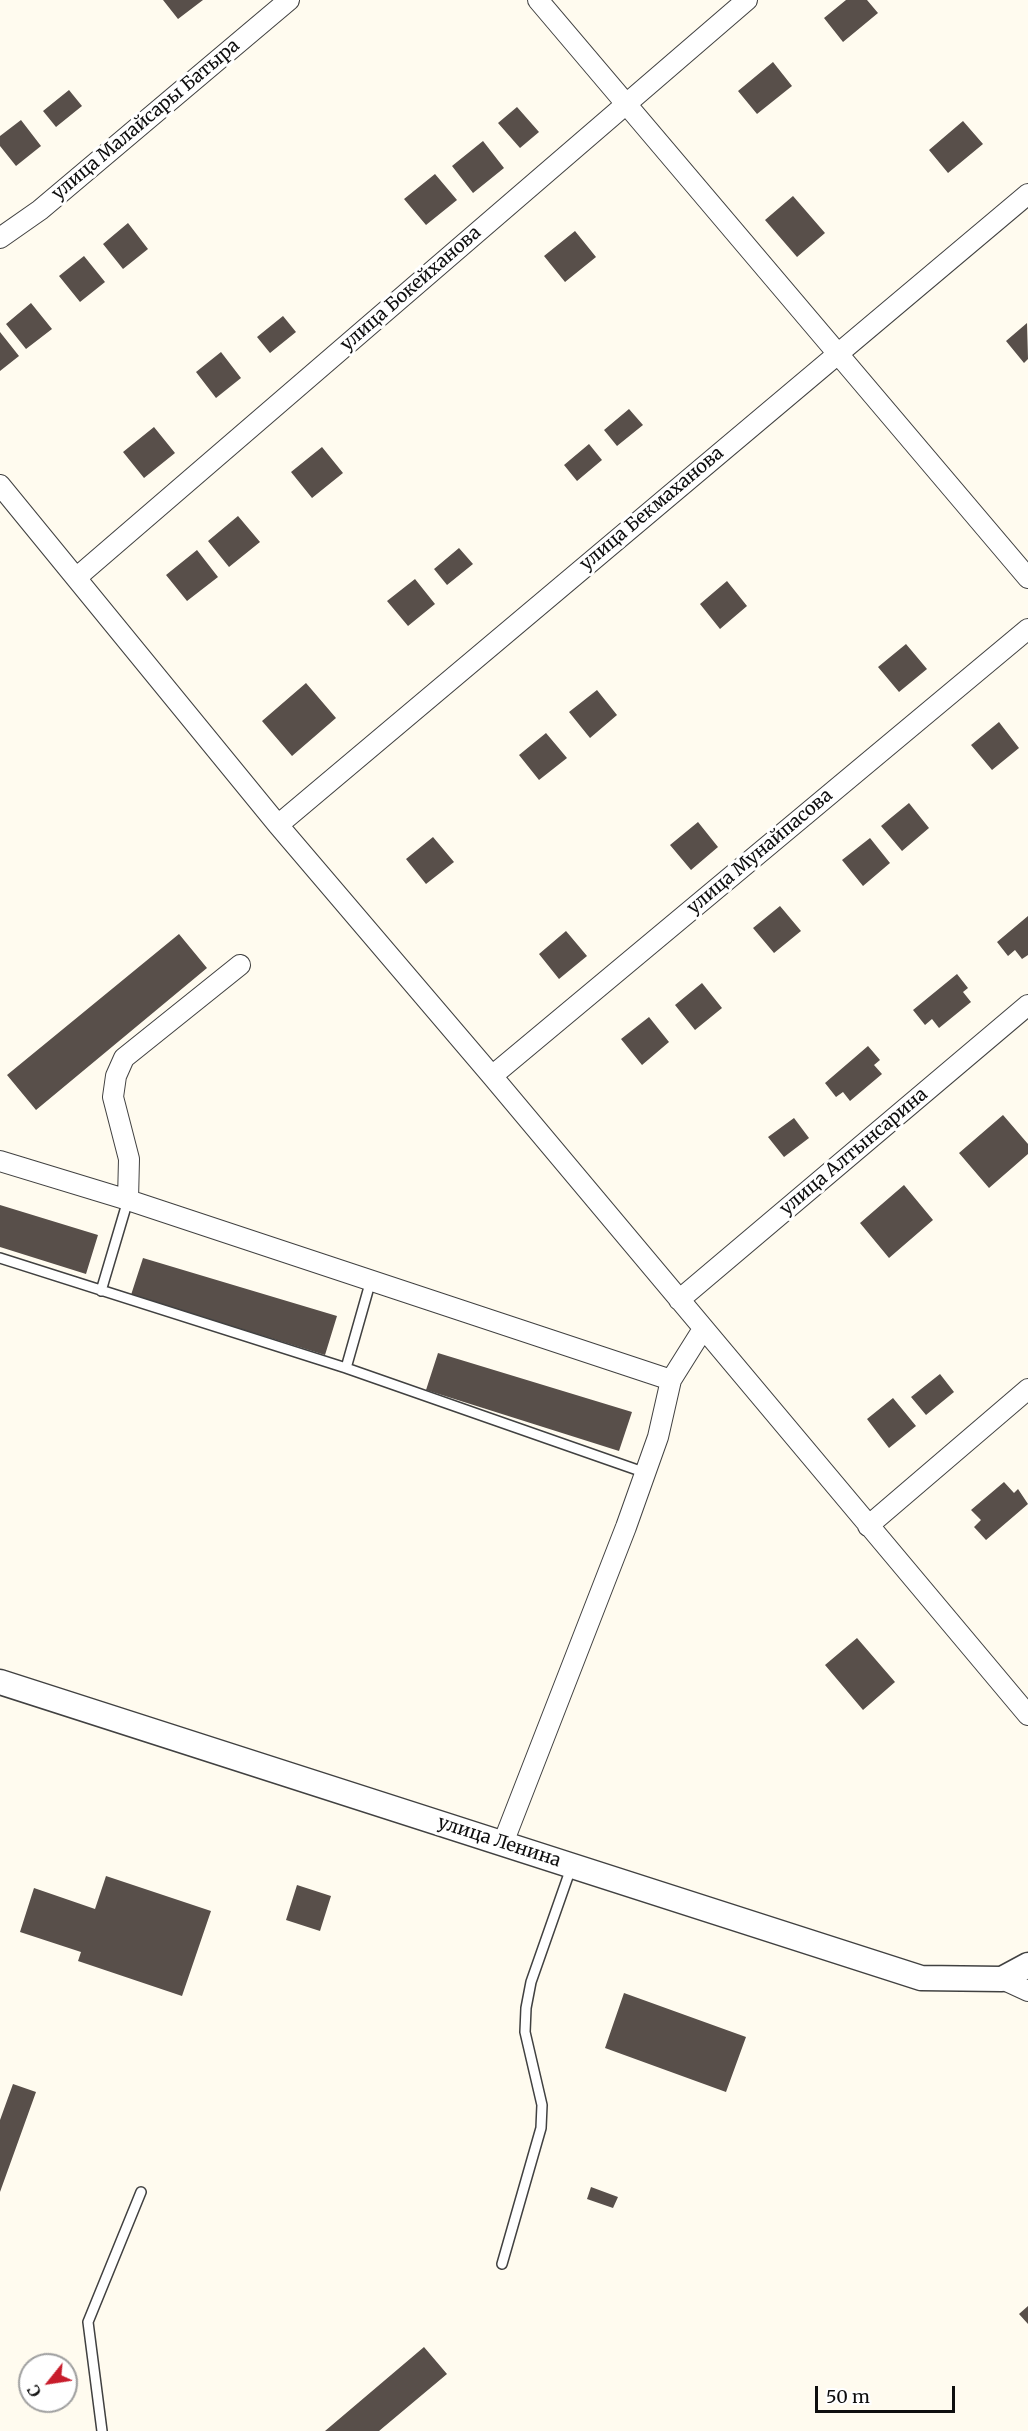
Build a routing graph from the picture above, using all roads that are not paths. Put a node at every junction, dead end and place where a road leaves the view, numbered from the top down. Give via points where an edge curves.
1 (289, 0) edge
2 (538, 0) edge
3 (747, 0) edge
4 (626, 104) junction
5 (1028, 194) edge
6 (0, 238) edge
7 (837, 353) junction
8 (0, 485) edge
9 (76, 578) junction
10 (1028, 578) edge
11 (1028, 629) edge
12 (278, 825) junction
13 (240, 965) dead end
14 (1028, 1005) edge
15 (492, 1076) junction
16 (0, 1161) edge
17 (128, 1200) junction
18 (0, 1258) edge
19 (371, 1280) junction
20 (101, 1291) junction
21 (679, 1300) junction
22 (703, 1329) junction
23 (346, 1368) junction
24 (671, 1380) junction
25 (1028, 1389) edge
26 (646, 1473) junction
27 (868, 1526) junction
28 (0, 1682) edge
29 (1028, 1715) edge
30 (503, 1843) junction
31 (572, 1866) junction
32 (1028, 1965) edge
33 (1002, 1979) junction
34 (1028, 1991) edge
35 (141, 2192) dead end
36 (502, 2264) dead end
37 (102, 2431) edge

1 - 6 street, улица Малайсары Батыра via 40,210
2 - 4 street
3 - 4 street, улица Бокейханова
4 - 7 street
4 - 9 street, улица Бокейханова
5 - 7 street, улица Бекмаханова
7 - 10 street
7 - 12 street, улица Бекмаханова
8 - 9 street
9 - 12 street
11 - 15 street, улица Мунайпасова
12 - 15 street
13 - 17 street via 124,1058 113,1097 129,1159
14 - 21 street, улица Алтынсарина
15 - 21 street
16 - 17 street
17 - 19 street
17 - 20 lane
18 - 20 lane
19 - 23 lane
19 - 24 street
20 - 23 lane
21 - 22 street
22 - 24 street
22 - 27 street
23 - 26 lane
24 - 26 street
25 - 27 street
26 - 30 street
27 - 29 street
28 - 30 street, улица Ленина
30 - 31 street, улица Ленина
31 - 33 street, улица Ленина via 921,1978
31 - 36 lane via 528,1999 525,2032 542,2105 541,2127
32 - 33 street
33 - 34 street
35 - 37 lane via 88,2322

